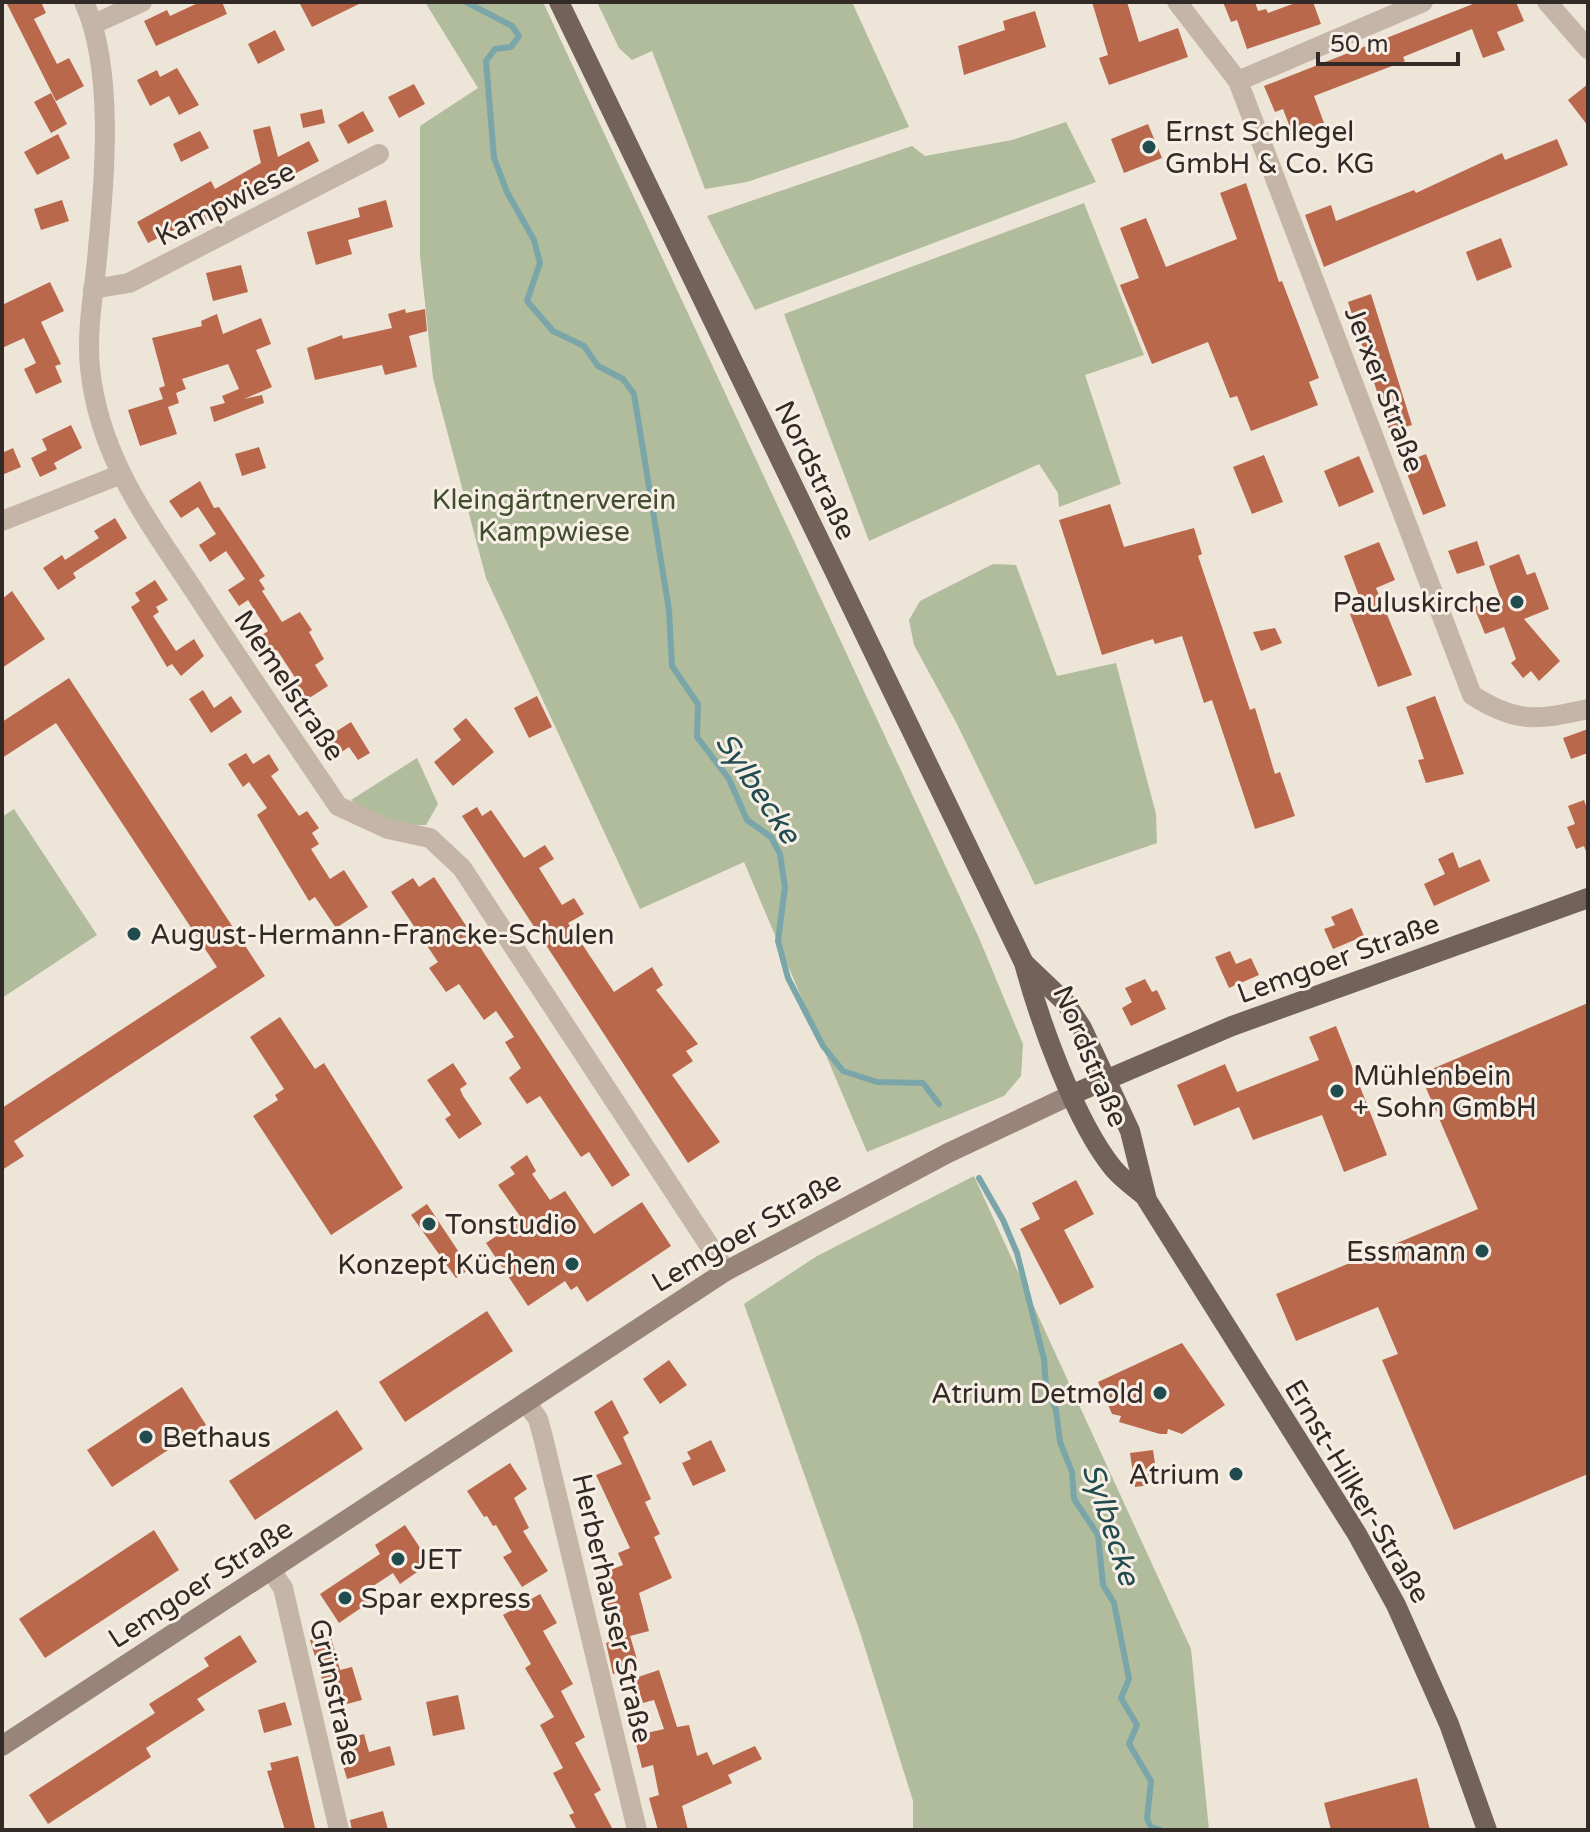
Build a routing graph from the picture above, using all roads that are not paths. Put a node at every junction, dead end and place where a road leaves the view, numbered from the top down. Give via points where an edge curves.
1 (84, 2) edge
2 (142, 2) edge
3 (559, 2) edge
4 (1177, 2) edge
5 (1423, 2) edge
6 (1547, 2) edge
7 (94, 24) junction
8 (1588, 49) edge
9 (1238, 81) junction
10 (379, 154) dead end
11 (93, 289) junction
12 (119, 475) junction
13 (2, 521) edge
14 (1588, 709) edge
15 (1588, 898) edge
16 (1024, 963) junction
17 (1106, 1079) junction
18 (1073, 1094) junction
19 (1113, 1168) joint
20 (1146, 1197) junction
21 (726, 1271) junction
22 (526, 1402) junction
23 (271, 1570) junction
24 (2, 1746) edge
25 (339, 1830) edge
26 (637, 1830) edge
27 (1487, 1830) edge

1 - 7 street, Memelstraße
2 - 7 street
3 - 16 main road, Nordstraße
4 - 9 street, Jerxer Straße
5 - 9 street
6 - 8 street
7 - 11 street, Memelstraße via 104,171
9 - 14 street, Jerxer Straße via 1472,695 1498,712 1525,719
10 - 11 street, Kampwiese via 129,283
11 - 12 street, Memelstraße via 87,331 90,371
12 - 13 street
12 - 21 street, Memelstraße via 338,806 388,829 430,838 462,868
15 - 17 main road, Lemgoer Straße via 1232,1026
16 - 17 main road, Nordstraße via 1065,1002
16 - 18 main road, Nordstraße via 1039,1017
17 - 18 main road, Lemgoer Straße
17 - 20 main road, Ernst-Hilker-Straße via 1137,1148
18 - 19 main road, Nordstraße
18 - 21 main road, Lemgoer Straße via 948,1153
19 - 20 main road, Ernst-Hilker-Straße
20 - 27 main road, Ernst-Hilker-Straße via 1396,1605 1449,1724
21 - 22 main road, Lemgoer Straße
22 - 23 main road, Lemgoer Straße
22 - 26 street, Herberhauser Straße via 543,1437
23 - 24 main road, Lemgoer Straße
23 - 25 street, Grünstraße via 283,1588

